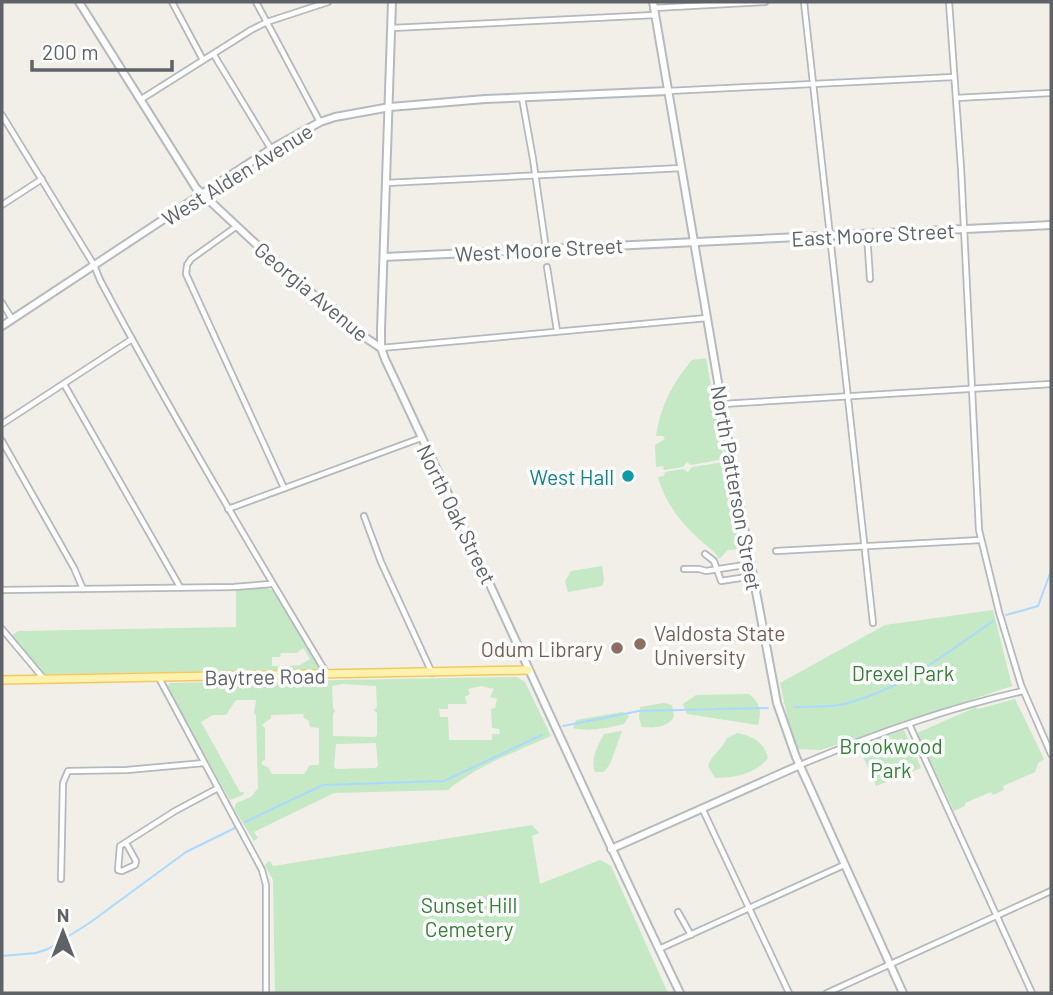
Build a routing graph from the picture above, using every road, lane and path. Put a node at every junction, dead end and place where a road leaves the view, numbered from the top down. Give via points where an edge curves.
1 (79, 2) edge
2 (173, 2) edge
3 (256, 2) edge
4 (328, 2) edge
5 (392, 2) edge
6 (765, 2) edge
7 (804, 2) edge
8 (950, 2) edge
9 (654, 8) edge
10 (267, 22) junction
11 (392, 28) junction
12 (213, 54) junction
13 (203, 60) junction
14 (954, 77) junction
15 (812, 83) junction
16 (668, 92) junction
17 (1051, 93) edge
18 (522, 98) junction
19 (956, 98) junction
20 (140, 100) junction
21 (390, 107) junction
22 (2, 115) edge
23 (320, 122) junction
24 (271, 149) junction
25 (682, 168) junction
26 (536, 175) junction
27 (42, 179) junction
28 (386, 183) junction
29 (202, 194) junction
30 (2, 205) edge
31 (1051, 225) edge
32 (237, 226) junction
33 (963, 229) junction
34 (867, 234) junction
35 (829, 236) junction
36 (694, 242) junction
37 (546, 249) junction
38 (384, 257) junction
39 (94, 265) junction
40 (547, 267) dead end
41 (870, 279) dead end
42 (2, 303) edge
43 (708, 318) junction
44 (12, 319) junction
45 (2, 326) edge
46 (557, 331) junction
47 (132, 339) junction
48 (381, 348) junction
49 (64, 384) junction
50 (1051, 384) edge
51 (971, 389) junction
52 (848, 397) junction
53 (722, 404) junction
54 (2, 424) edge
55 (421, 438) junction
56 (2, 441) edge
57 (284, 488) junction
58 (228, 509) junction
59 (364, 516) dead end
60 (981, 540) junction
61 (866, 546) junction
62 (776, 551) dead end
63 (705, 554) dead end
64 (751, 564) junction
65 (684, 569) dead end
66 (717, 569) junction
67 (753, 576) junction
68 (271, 584) junction
69 (181, 588) junction
70 (83, 589) junction
71 (2, 590) edge
72 (873, 623) dead end
73 (2, 629) edge
74 (528, 670) junction
75 (432, 674) junction
76 (327, 675) junction
77 (159, 678) junction
78 (2, 680) edge
79 (44, 680) junction
80 (1023, 691) junction
81 (909, 724) junction
82 (1051, 754) edge
83 (204, 763) junction
84 (800, 765) junction
85 (218, 788) junction
86 (702, 808) junction
87 (126, 843) junction
88 (611, 849) junction
89 (844, 865) junction
90 (61, 879) dead end
91 (1051, 891) edge
92 (749, 909) junction
93 (678, 912) dead end
94 (997, 916) junction
95 (691, 935) junction
96 (659, 949) junction
97 (890, 964) junction
98 (266, 993) edge
99 (680, 993) edge
100 (789, 993) edge
101 (827, 993) edge
102 (903, 993) edge
103 (1032, 993) edge

1 - 20 street, Georgia Avenue
2 - 13 street
3 - 10 street
4 - 10 street
5 - 11 street, North Oak Street
6 - 9 street
7 - 15 street
8 - 14 street
9 - 11 street
9 - 16 street, North Patterson Street
10 - 12 street
10 - 23 street
11 - 21 street, North Oak Street
12 - 13 street
12 - 24 street
13 - 20 street
14 - 15 street
14 - 19 street
15 - 16 street
15 - 35 street
16 - 18 street, West Alden Avenue
16 - 25 street, North Patterson Street
17 - 19 street
18 - 21 street, West Alden Avenue
18 - 26 street
19 - 33 street
20 - 29 street, Georgia Avenue
21 - 23 street, West Alden Avenue
21 - 28 street, North Oak Street
22 - 27 street
23 - 24 street, West Alden Avenue
24 - 29 street, West Alden Avenue
25 - 26 street
25 - 36 street, North Patterson Street
26 - 28 street
26 - 37 street
27 - 30 street
27 - 39 street
28 - 38 street, North Oak Street
29 - 32 street, Georgia Avenue
29 - 39 street, West Alden Avenue
31 - 33 street, East Moore Street
32 - 48 street, Georgia Avenue via 354,330
32 - 57 street via 191,259 186,274
33 - 34 street, East Moore Street
33 - 51 street
34 - 35 street, East Moore Street
34 - 41 street
35 - 36 street, East Moore Street
35 - 52 street
36 - 37 street, West Moore Street
36 - 43 street, North Patterson Street
37 - 38 street, West Moore Street
38 - 48 street, North Oak Street
39 - 44 street, West Alden Avenue
39 - 47 street
40 - 46 street
42 - 44 street
43 - 46 street, Georgia Avenue
43 - 53 street, North Patterson Street
44 - 45 street, West Alden Avenue
46 - 48 street, Georgia Avenue
47 - 49 street
47 - 58 street
48 - 55 street, North Oak Street
49 - 54 street
49 - 69 street
50 - 51 street
51 - 52 street
51 - 60 street
52 - 53 street
52 - 61 street
53 - 64 street, North Patterson Street
55 - 57 street
55 - 74 street, North Oak Street
56 - 70 street
57 - 58 street
58 - 68 street
59 - 75 street
60 - 61 street
60 - 80 street
61 - 62 street
61 - 72 street
63 - 66 street
64 - 66 street
64 - 67 street, North Patterson Street
65 - 66 street
66 - 67 street via 721,581
67 - 84 street, North Patterson Street via 776,700
68 - 69 street
68 - 76 street
69 - 70 street
70 - 71 street
73 - 79 street
74 - 75 main road, Baytree Road
74 - 88 street, North Oak Street
75 - 76 main road, Baytree Road
76 - 77 main road, Baytree Road
77 - 79 main road, Baytree Road
77 - 83 street
78 - 79 main road, Baytree Road
80 - 81 street
80 - 82 street
81 - 84 street
81 - 94 street
83 - 85 street
83 - 90 street via 68,771 63,783
84 - 86 street
84 - 89 street, North Patterson Street
85 - 87 street
85 - 98 street via 265,881
86 - 88 street
86 - 92 street
87 - 87 street via 136,861 122,871 118,870 118,848
88 - 96 street, North Oak Street
89 - 92 street
89 - 97 street, North Patterson Street
91 - 94 street
92 - 95 street
92 - 100 street
93 - 95 street
94 - 97 street
94 - 103 street
95 - 96 street
96 - 99 street, North Oak Street
97 - 101 street
97 - 102 street, North Patterson Street

